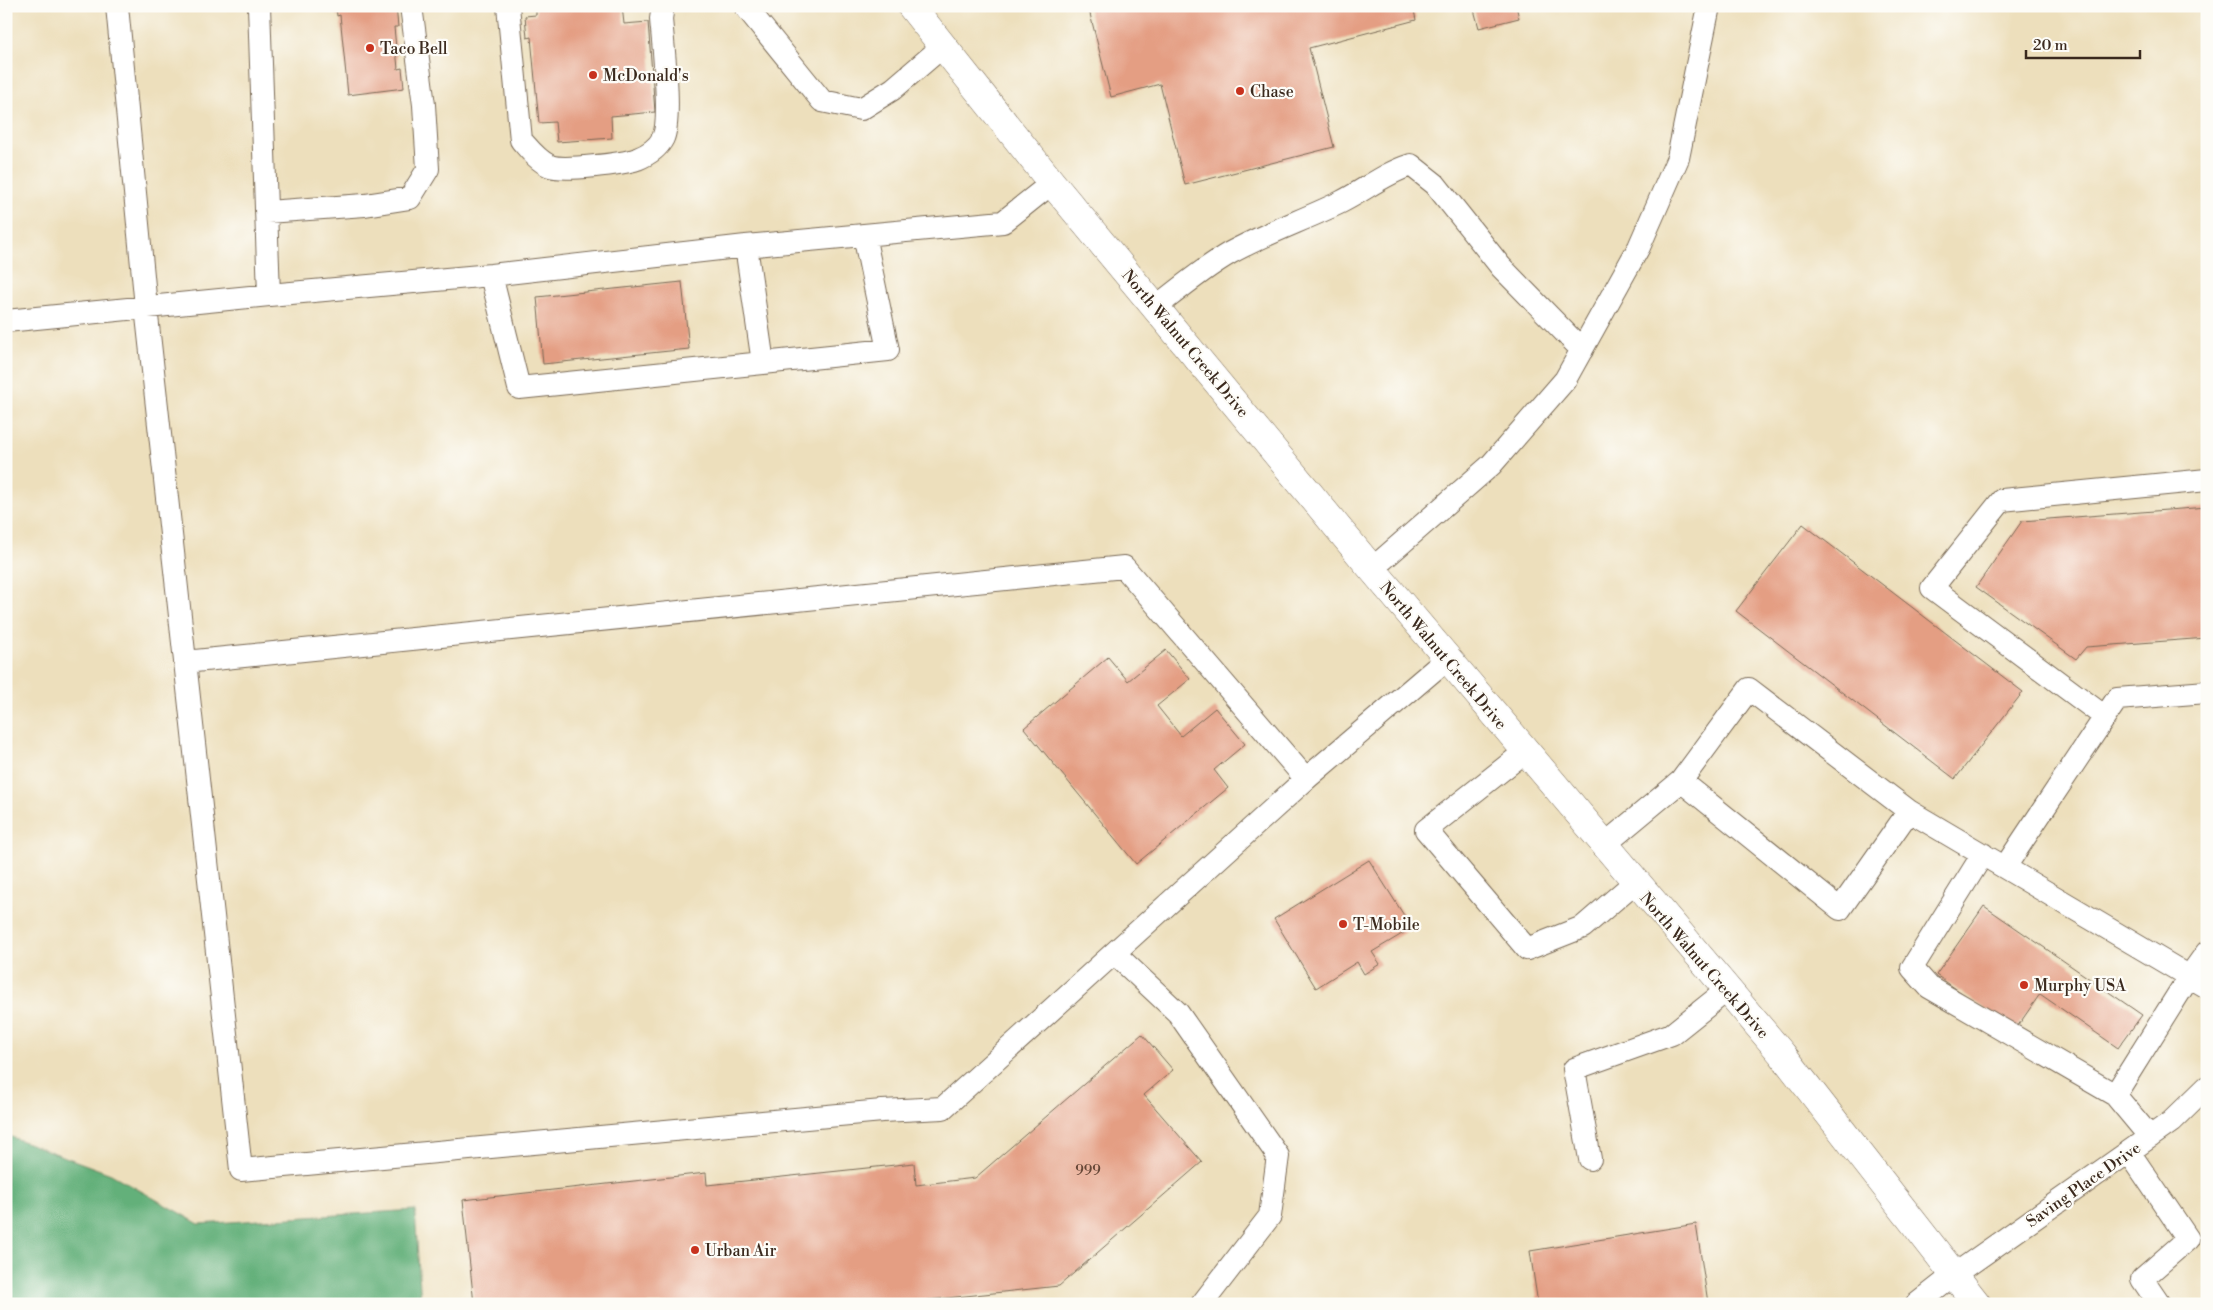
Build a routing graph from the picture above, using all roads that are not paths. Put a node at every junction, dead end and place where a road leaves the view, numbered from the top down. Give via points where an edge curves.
1 (117, 6) edge
2 (259, 6) edge
3 (411, 6) edge
4 (508, 6) edge
5 (663, 6) edge
6 (745, 6) edge
7 (911, 6) edge
8 (931, 6) edge
9 (1709, 6) edge
10 (942, 47) junction
11 (1052, 183) junction
12 (266, 212) junction
13 (864, 235) junction
14 (746, 246) junction
15 (491, 275) junction
16 (270, 295) junction
17 (146, 307) junction
18 (1156, 307) junction
19 (6, 321) edge
20 (1582, 350) junction
21 (763, 363) junction
22 (2207, 480) edge
23 (1372, 569) junction
24 (1448, 658) junction
25 (185, 662) junction
26 (2207, 692) edge
27 (2105, 716) junction
28 (1526, 751) junction
29 (1306, 779) junction
30 (1681, 781) junction
31 (1909, 810) junction
32 (1604, 845) junction
33 (1983, 854) junction
34 (2005, 866) junction
35 (1635, 882) junction
36 (2207, 952) edge
37 (1114, 953) junction
38 (2198, 982) edge
39 (1727, 990) junction
40 (2207, 1087) edge
41 (2115, 1096) junction
42 (2150, 1137) junction
43 (2129, 1152) junction
44 (1590, 1159) dead end
45 (1954, 1275) junction
46 (1202, 1304) edge
47 (1917, 1304) edge
48 (1977, 1304) edge
49 (2159, 1304) edge

1 - 17 lane
2 - 12 lane
3 - 12 lane via 424,105 428,169 410,198 365,205
4 - 5 lane via 521,140 535,156 550,166 576,168 636,160 653,151 664,137 667,116
6 - 10 lane via 822,101 861,109 893,89
7 - 10 main road, North Walnut Creek Drive
8 - 10 main road
9 - 20 lane via 1678,158 1639,247
10 - 11 main road, North Walnut Creek Drive
11 - 13 lane via 1003,222
11 - 18 main road, North Walnut Creek Drive
12 - 16 lane
13 - 14 lane
13 - 21 lane via 888,350
14 - 15 lane
14 - 21 lane
15 - 16 lane
15 - 21 lane via 519,388
16 - 17 lane
17 - 19 lane
17 - 25 lane
18 - 20 lane via 1230,254 1341,201 1396,169 1411,165 1435,184 1501,267
18 - 23 main road, North Walnut Creek Drive
20 - 23 lane via 1565,380 1491,465
22 - 27 lane via 2002,500 1932,588
23 - 24 main road, North Walnut Creek Drive
24 - 28 main road, North Walnut Creek Drive
24 - 29 lane
25 - 29 lane via 1124,567
25 - 37 lane via 241,1170 943,1108
26 - 27 lane via 2117,699
27 - 34 lane
28 - 32 main road, North Walnut Creek Drive
28 - 35 lane via 1426,830 1527,949 1583,927
29 - 37 lane
30 - 31 lane via 1749,688
30 - 31 lane via 1840,909
30 - 32 lane
31 - 33 lane
32 - 35 main road, North Walnut Creek Drive
33 - 34 lane
33 - 41 lane via 1912,968 1929,986
34 - 38 lane
35 - 39 main road, North Walnut Creek Drive
36 - 38 lane
37 - 46 lane via 1178,1013 1278,1156 1270,1216
38 - 41 lane
39 - 44 lane via 1672,1034 1574,1069
39 - 45 main road, North Walnut Creek Drive via 1782,1054
40 - 42 lane, Saving Place Drive via 2171,1122
41 - 42 lane
42 - 43 lane, Saving Place Drive
43 - 45 lane, Saving Place Drive
43 - 49 lane via 2188,1239 2142,1279
45 - 47 lane, Saving Place Drive
45 - 48 main road, North Walnut Creek Drive

